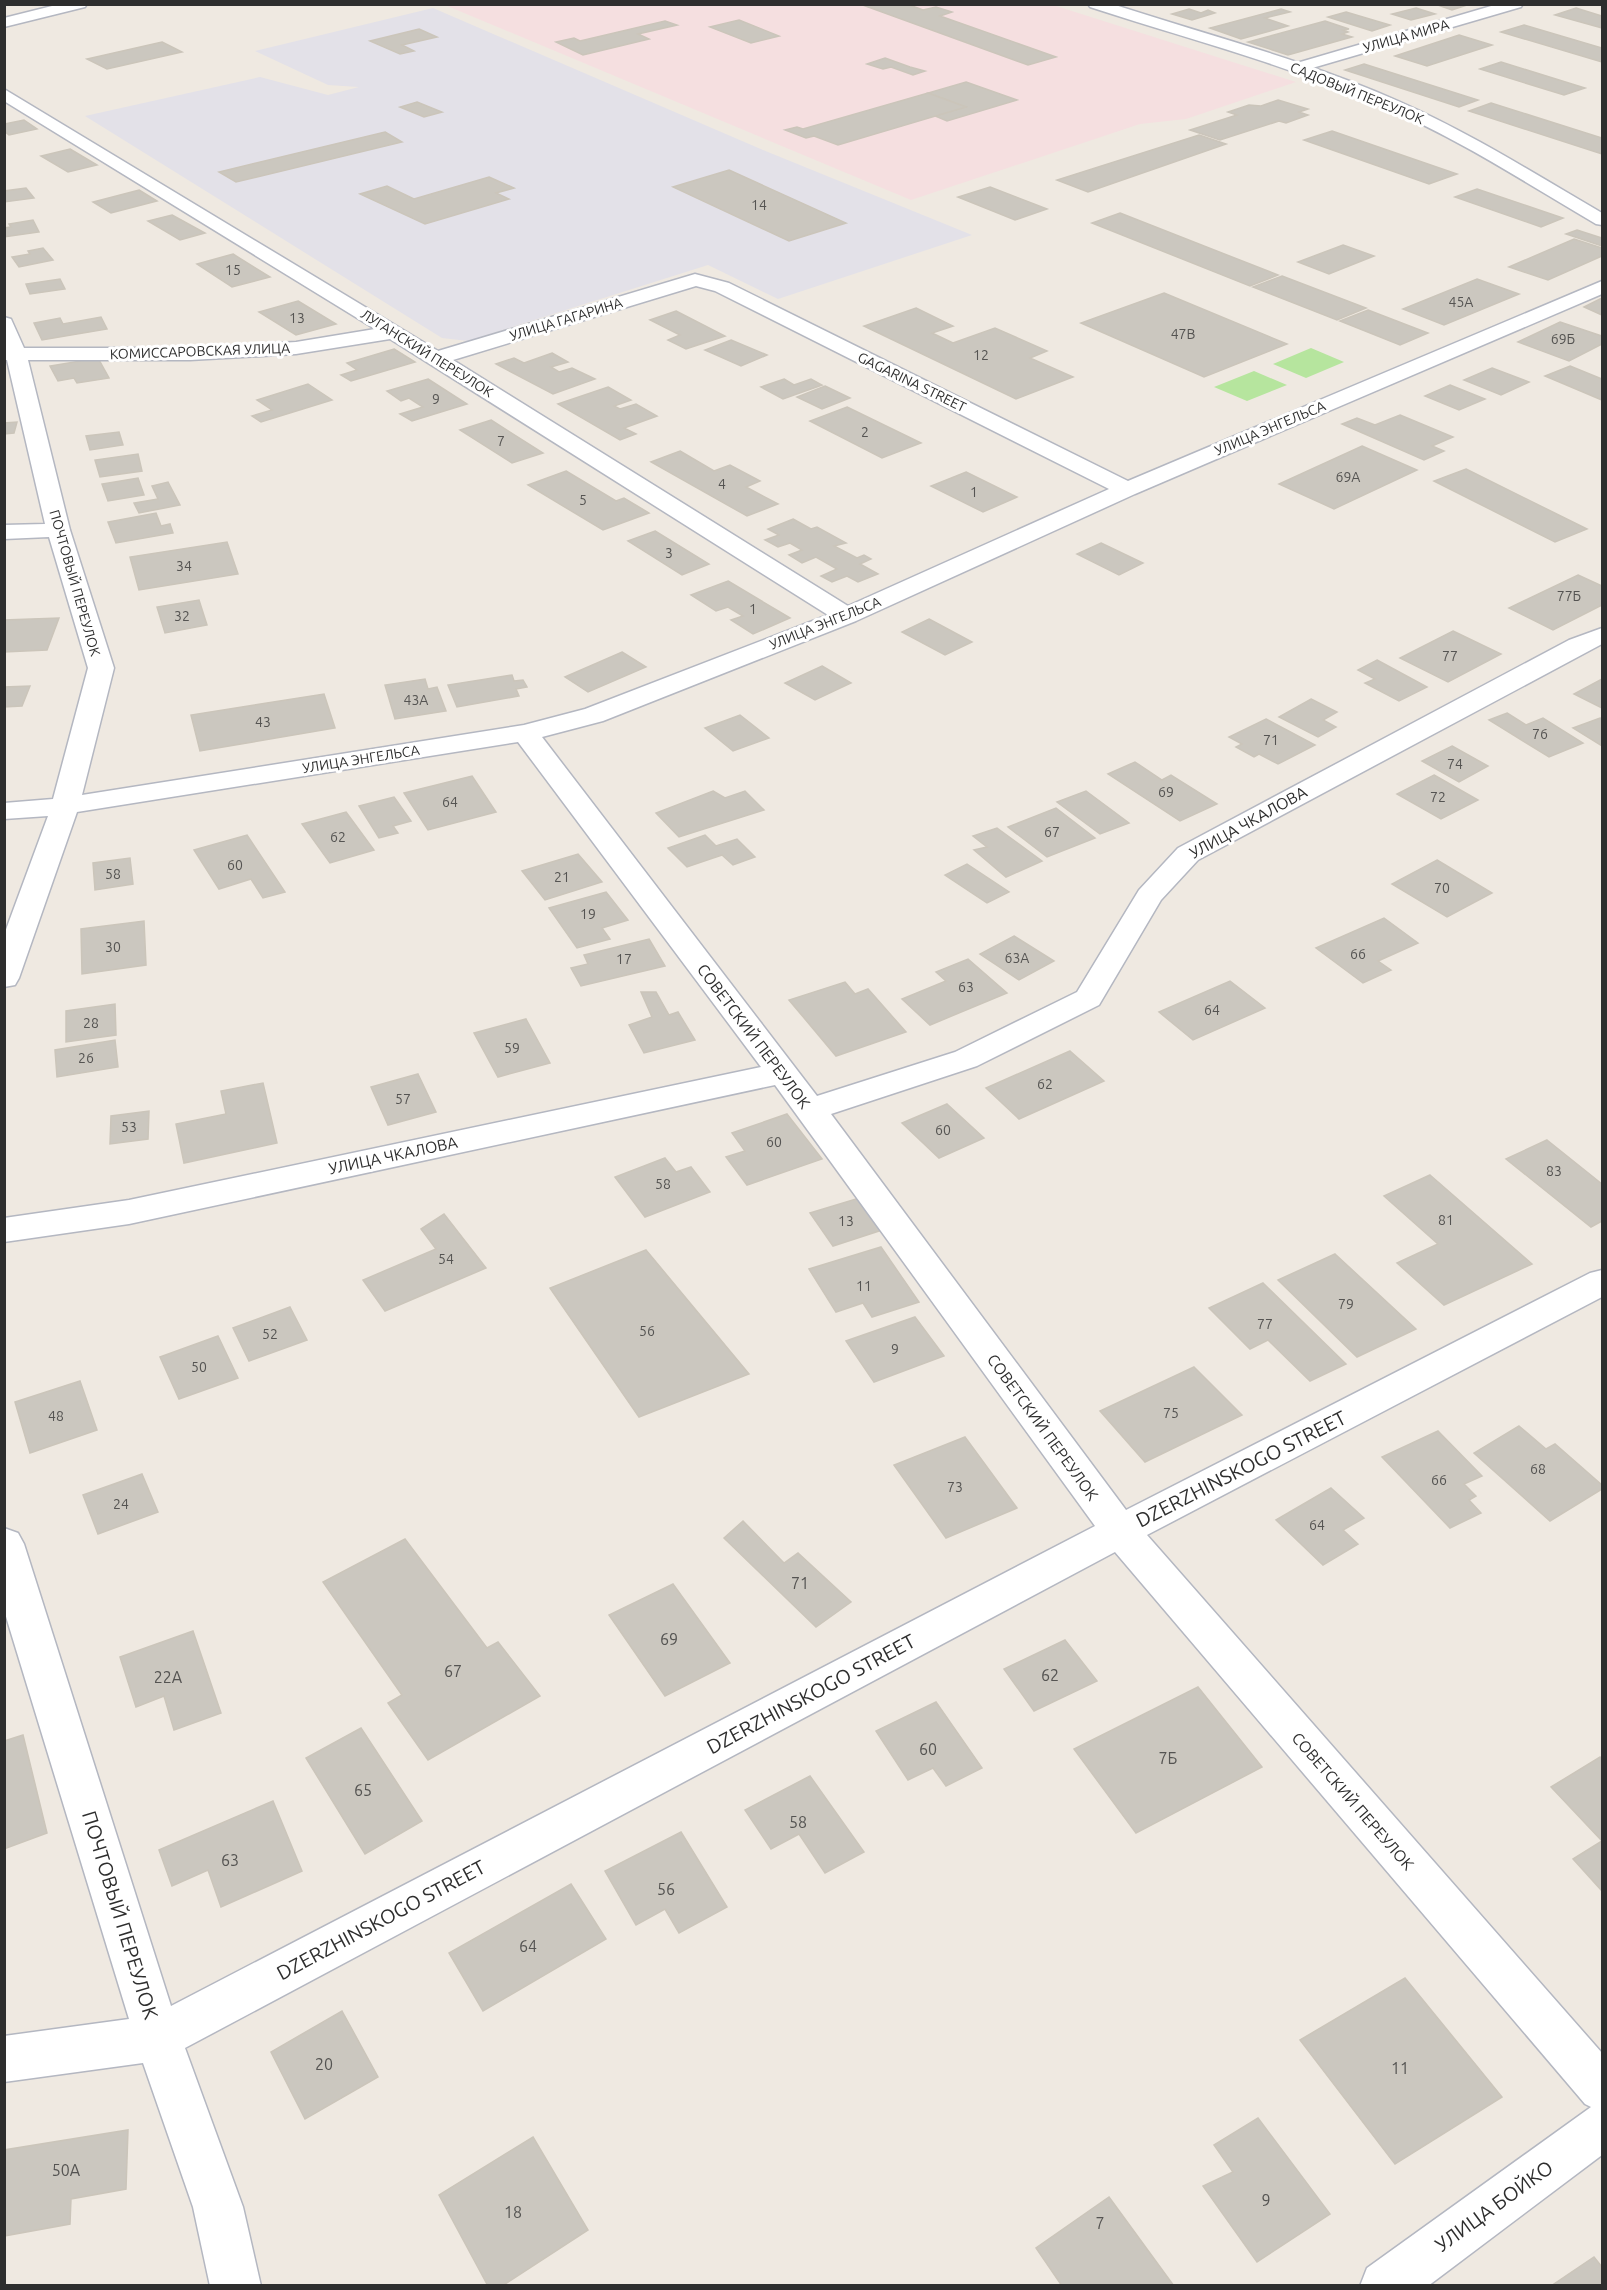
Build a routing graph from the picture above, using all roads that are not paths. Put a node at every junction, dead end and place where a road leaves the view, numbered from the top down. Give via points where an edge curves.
1 (80, 4) edge
2 (1516, 4) edge
3 (1100, 5) edge
4 (4, 23) edge
5 (1296, 68) junction
6 (4, 94) edge
7 (1602, 220) edge
8 (1602, 287) edge
9 (4, 323) edge
10 (394, 332) junction
11 (10, 353) edge
12 (436, 358) junction
13 (1127, 489) junction
14 (58, 530) junction
15 (4, 532) edge
16 (847, 616) junction
17 (1602, 635) edge
18 (525, 733) junction
19 (66, 806) junction
20 (4, 811) edge
21 (4, 978) edge
22 (781, 1073) junction
23 (810, 1109) junction
24 (4, 1230) edge
25 (1602, 1282) edge
26 (1120, 1532) junction
27 (4, 1544) edge
28 (158, 2038) junction
29 (4, 2059) edge
30 (1602, 2088) edge
31 (1602, 2126) edge
32 (236, 2286) edge
33 (1385, 2286) edge

1 - 4 street
2 - 5 street, УЛИЦА МИРА
3 - 5 street, САДОВЫЙ ПЕРЕУЛОК
5 - 7 street, САДОВЫЙ ПЕРЕУЛОК via 1440,127
6 - 10 street, ЛУГАНСКИЙ ПЕРЕУЛОК
8 - 13 street, УЛИЦА ЭНГЕЛЬСА
9 - 11 street, ПОЧТОВЫЙ ПЕРЕУЛОК
10 - 11 street, КОМИССАРОВСКАЯ УЛИЦА via 296,348 190,354
10 - 12 street, ЛУГАНСКИЙ ПЕРЕУЛОК
11 - 14 street, ПОЧТОВЫЙ ПЕРЕУЛОК
12 - 13 street, УЛИЦА ГАГАРИНА via 695,280 722,287
12 - 16 street, ЛУГАНСКИЙ ПЕРЕУЛОК
13 - 16 street, УЛИЦА ЭНГЕЛЬСА
14 - 15 street
14 - 19 street, ПОЧТОВЫЙ ПЕРЕУЛОК via 101,668
16 - 18 street, УЛИЦА ЭНГЕЛЬСА via 594,715
17 - 23 street, УЛИЦА ЧКАЛОВА via 1188,854 1149,896 1088,998 966,1059
18 - 19 street, УЛИЦА ЭНГЕЛЬСА
18 - 22 street, СОВЕТСКИЙ ПЕРЕУЛОК
19 - 20 street, УЛИЦА ЭНГЕЛЬСА
19 - 21 street, ПОЧТОВЫЙ ПЕРЕУЛОК
22 - 23 street, СОВЕТСКИЙ ПЕРЕУЛОК
22 - 24 street, УЛИЦА ЧКАЛОВА via 129,1212
23 - 26 street, СОВЕТСКИЙ ПЕРЕУЛОК
25 - 26 street, DZERZHINSKOGO STREET
26 - 28 street, DZERZHINSKOGO STREET
26 - 30 street, СОВЕТСКИЙ ПЕРЕУЛОК
27 - 28 street, ПОЧТОВЫЙ ПЕРЕУЛОК
28 - 29 street, DZERZHINSKOGO STREET
28 - 32 street, ПОЧТОВЫЙ ПЕРЕУЛОК via 218,2207
31 - 33 street, УЛИЦА БОЙКО

